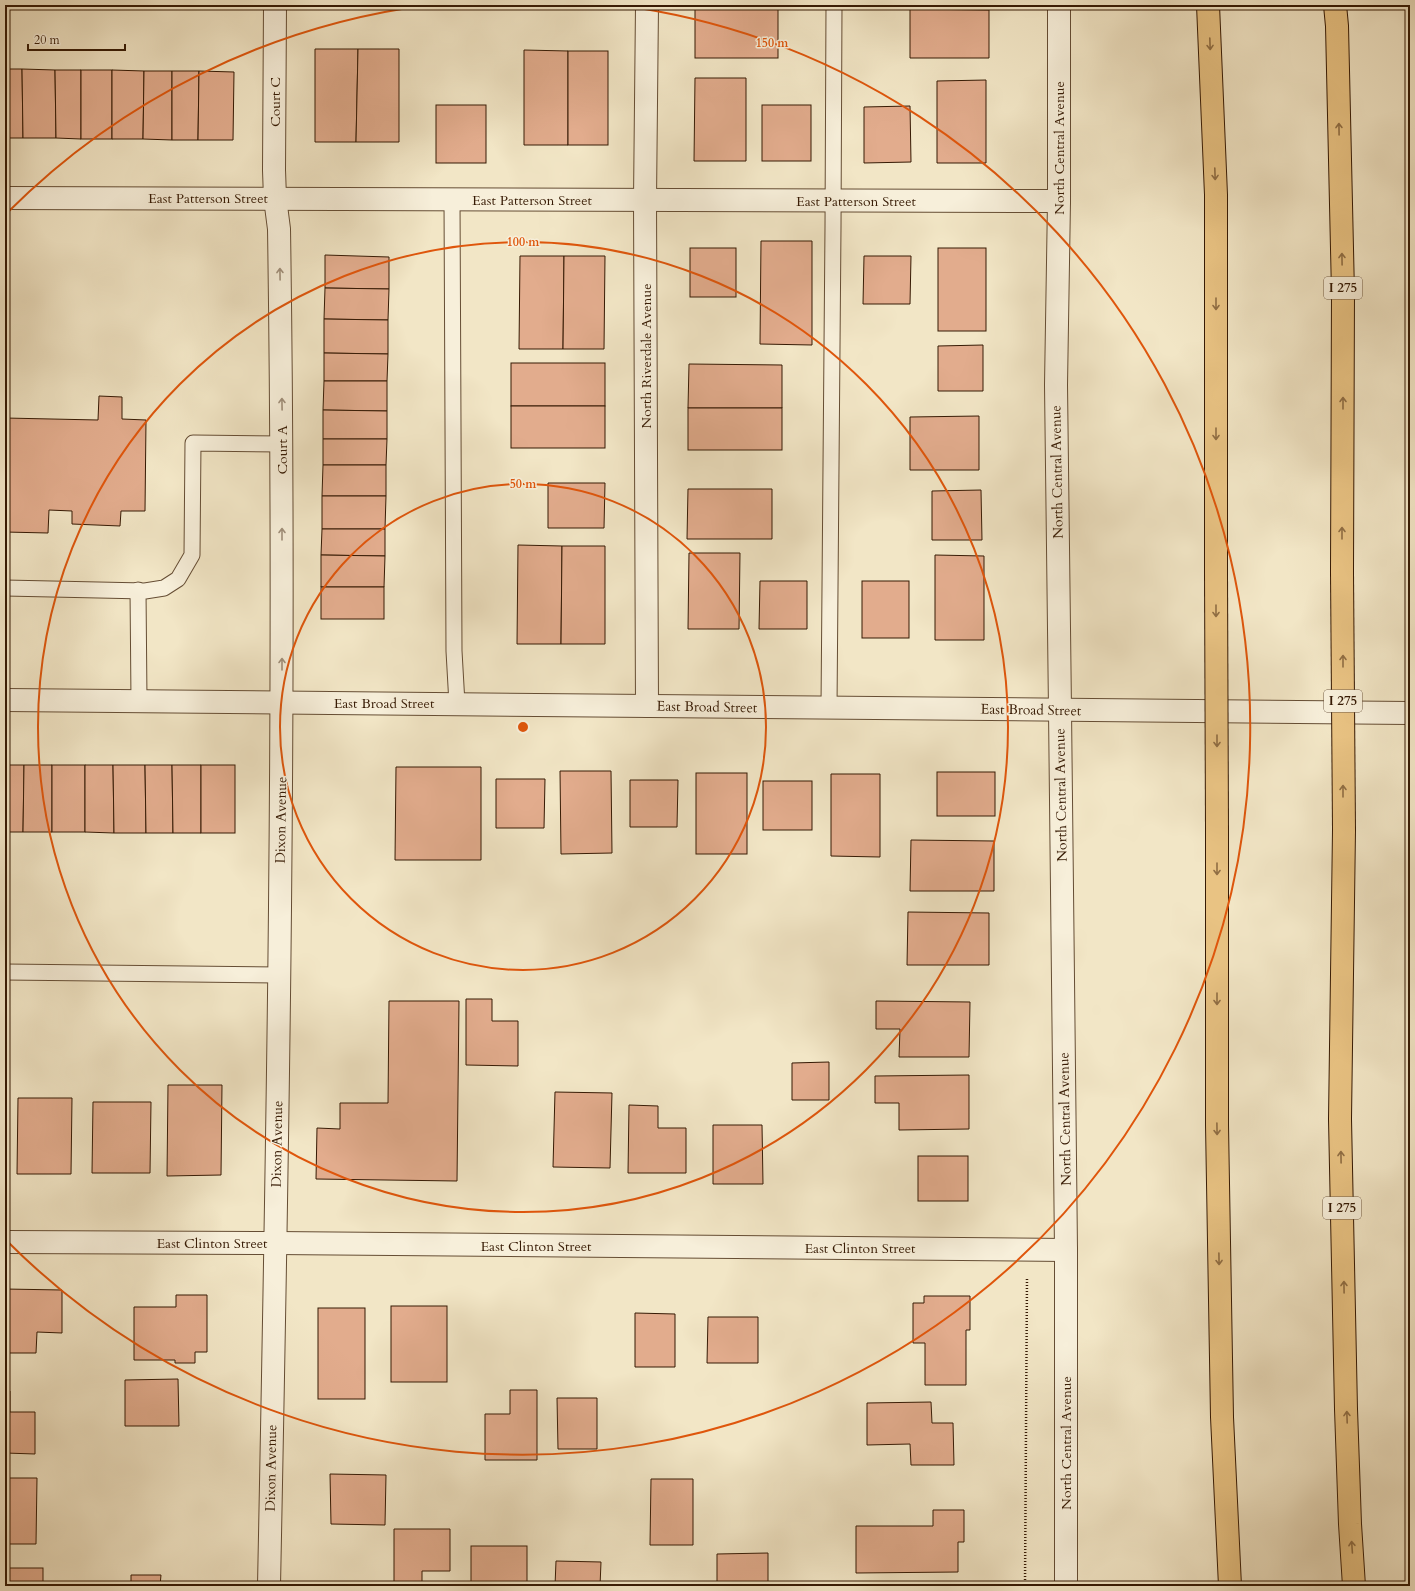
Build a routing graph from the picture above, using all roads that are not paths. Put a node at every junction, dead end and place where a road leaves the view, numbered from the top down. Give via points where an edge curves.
1 (275, 5) edge
2 (647, 5) edge
3 (834, 5) edge
4 (1059, 5) edge
5 (1208, 5) edge
6 (1335, 5) edge
7 (5, 198) edge
8 (275, 198) junction
9 (452, 200) junction
10 (645, 200) junction
11 (834, 200) junction
12 (1059, 201) junction
13 (283, 444) junction
14 (5, 588) edge
15 (138, 590) junction
16 (5, 700) edge
17 (139, 701) junction
18 (282, 703) junction
19 (457, 704) junction
20 (647, 706) junction
21 (829, 708) junction
22 (1060, 710) junction
23 (1410, 713) edge
24 (5, 972) edge
25 (279, 975) junction
26 (5, 1242) edge
27 (276, 1243) junction
28 (1066, 1250) junction
29 (269, 1586) edge
30 (1066, 1586) edge
31 (1230, 1586) edge
32 (1354, 1586) edge

1 - 8 street, Court C
2 - 10 street, North Riverdale Avenue
3 - 11 lane
4 - 12 street, North Central Avenue
5 -> 31 highway, bridge via 1216,195 1217,1156 1222,1417
32 -> 6 highway, I 275, bridge via 1350,1524 1340,1119 1344,830 1343,285
7 - 8 street, East Patterson Street
8 - 9 street, East Patterson Street
13 -> 8 street, Court A via 279,229
9 - 10 street, East Patterson Street
9 - 19 lane via 454,643
10 - 11 street, East Patterson Street
10 - 20 street, North Riverdale Avenue
11 - 12 street, East Patterson Street
11 - 21 lane
12 - 22 street, North Central Avenue via 1056,385
13 - 15 lane via 192,442 192,556 178,579 164,588
18 -> 13 street, Court A
14 - 15 lane
15 - 17 lane
16 - 17 street, East Broad Street
17 - 18 street, East Broad Street
18 - 19 street, East Broad Street
18 - 25 street, Dixon Avenue
19 - 20 street, East Broad Street
20 - 21 street, East Broad Street
21 - 22 street, East Broad Street
22 - 23 street, East Broad Street
22 - 28 street, North Central Avenue
24 - 25 lane
25 - 27 street, Dixon Avenue
26 - 27 street, East Clinton Street
27 - 28 street, East Clinton Street
27 - 29 street, Dixon Avenue
28 - 30 street, North Central Avenue

